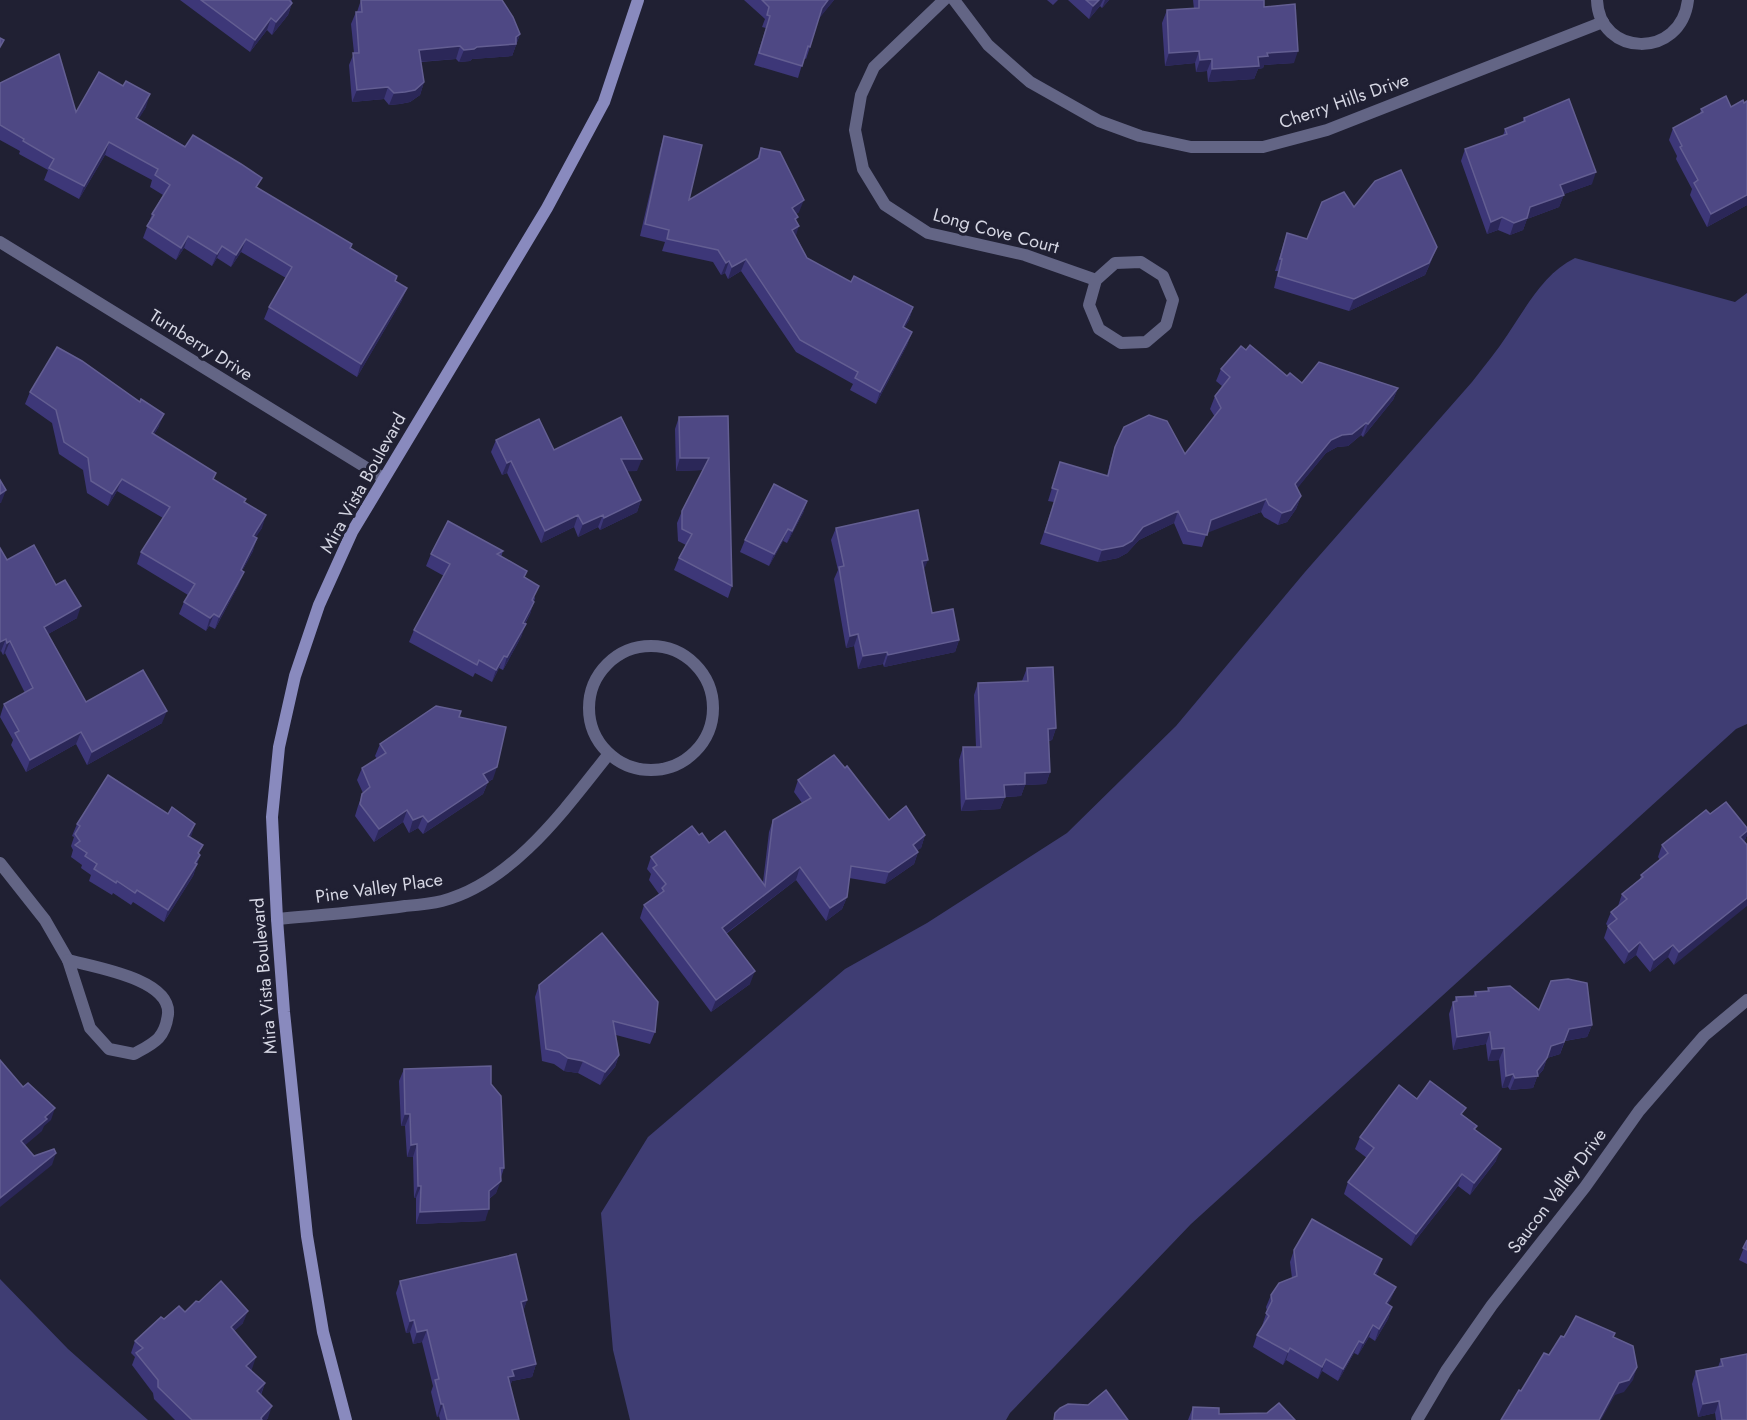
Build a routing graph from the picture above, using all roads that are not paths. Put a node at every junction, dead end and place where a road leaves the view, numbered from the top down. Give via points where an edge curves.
1 (638, 0) edge
2 (944, 0) edge
3 (954, 0) edge
4 (1597, 0) edge
5 (1688, 0) edge
6 (1603, 22) junction
7 (0, 242) edge
8 (1096, 280) junction
9 (383, 478) junction
10 (608, 755) junction
11 (0, 863) edge
12 (277, 919) junction
13 (68, 960) junction
14 (1747, 1000) edge
15 (346, 1420) edge
16 (1418, 1420) edge

1 - 9 street, Mira Vista Boulevard via 594,121 547,208
2 - 8 street, Long Cove Court via 874,67 861,95 855,130 863,169 885,205 928,233 1025,255
3 - 6 street, Cherry Hills Drive via 988,45 1030,82 1099,121 1140,136 1191,147 1263,147 1327,130
4 - 6 street
5 - 6 street via 1680,25 1658,42 1627,42
7 - 9 street, Turnberry Drive
8 - 8 street via 1089,305 1099,329 1120,343 1146,342 1166,325 1173,300 1163,276 1141,262 1115,263
9 - 12 street, Mira Vista Boulevard via 352,532 319,605 295,676 279,747 272,817
10 - 10 street via 590,727 589,705 589,694 604,665 631,647 664,646 693,661 711,689 712,711 712,722 697,751 669,768 637,770
10 - 12 street, Pine Valley Place via 519,857 479,887 442,902
11 - 13 street via 45,920
12 - 15 street, Mira Vista Boulevard via 307,1236 323,1332
13 - 13 street via 134,977 162,994 168,1008 160,1039 134,1054 109,1049 90,1028
14 - 16 street, Saucon Valley Drive via 1704,1036 1639,1111 1586,1187 1492,1305

